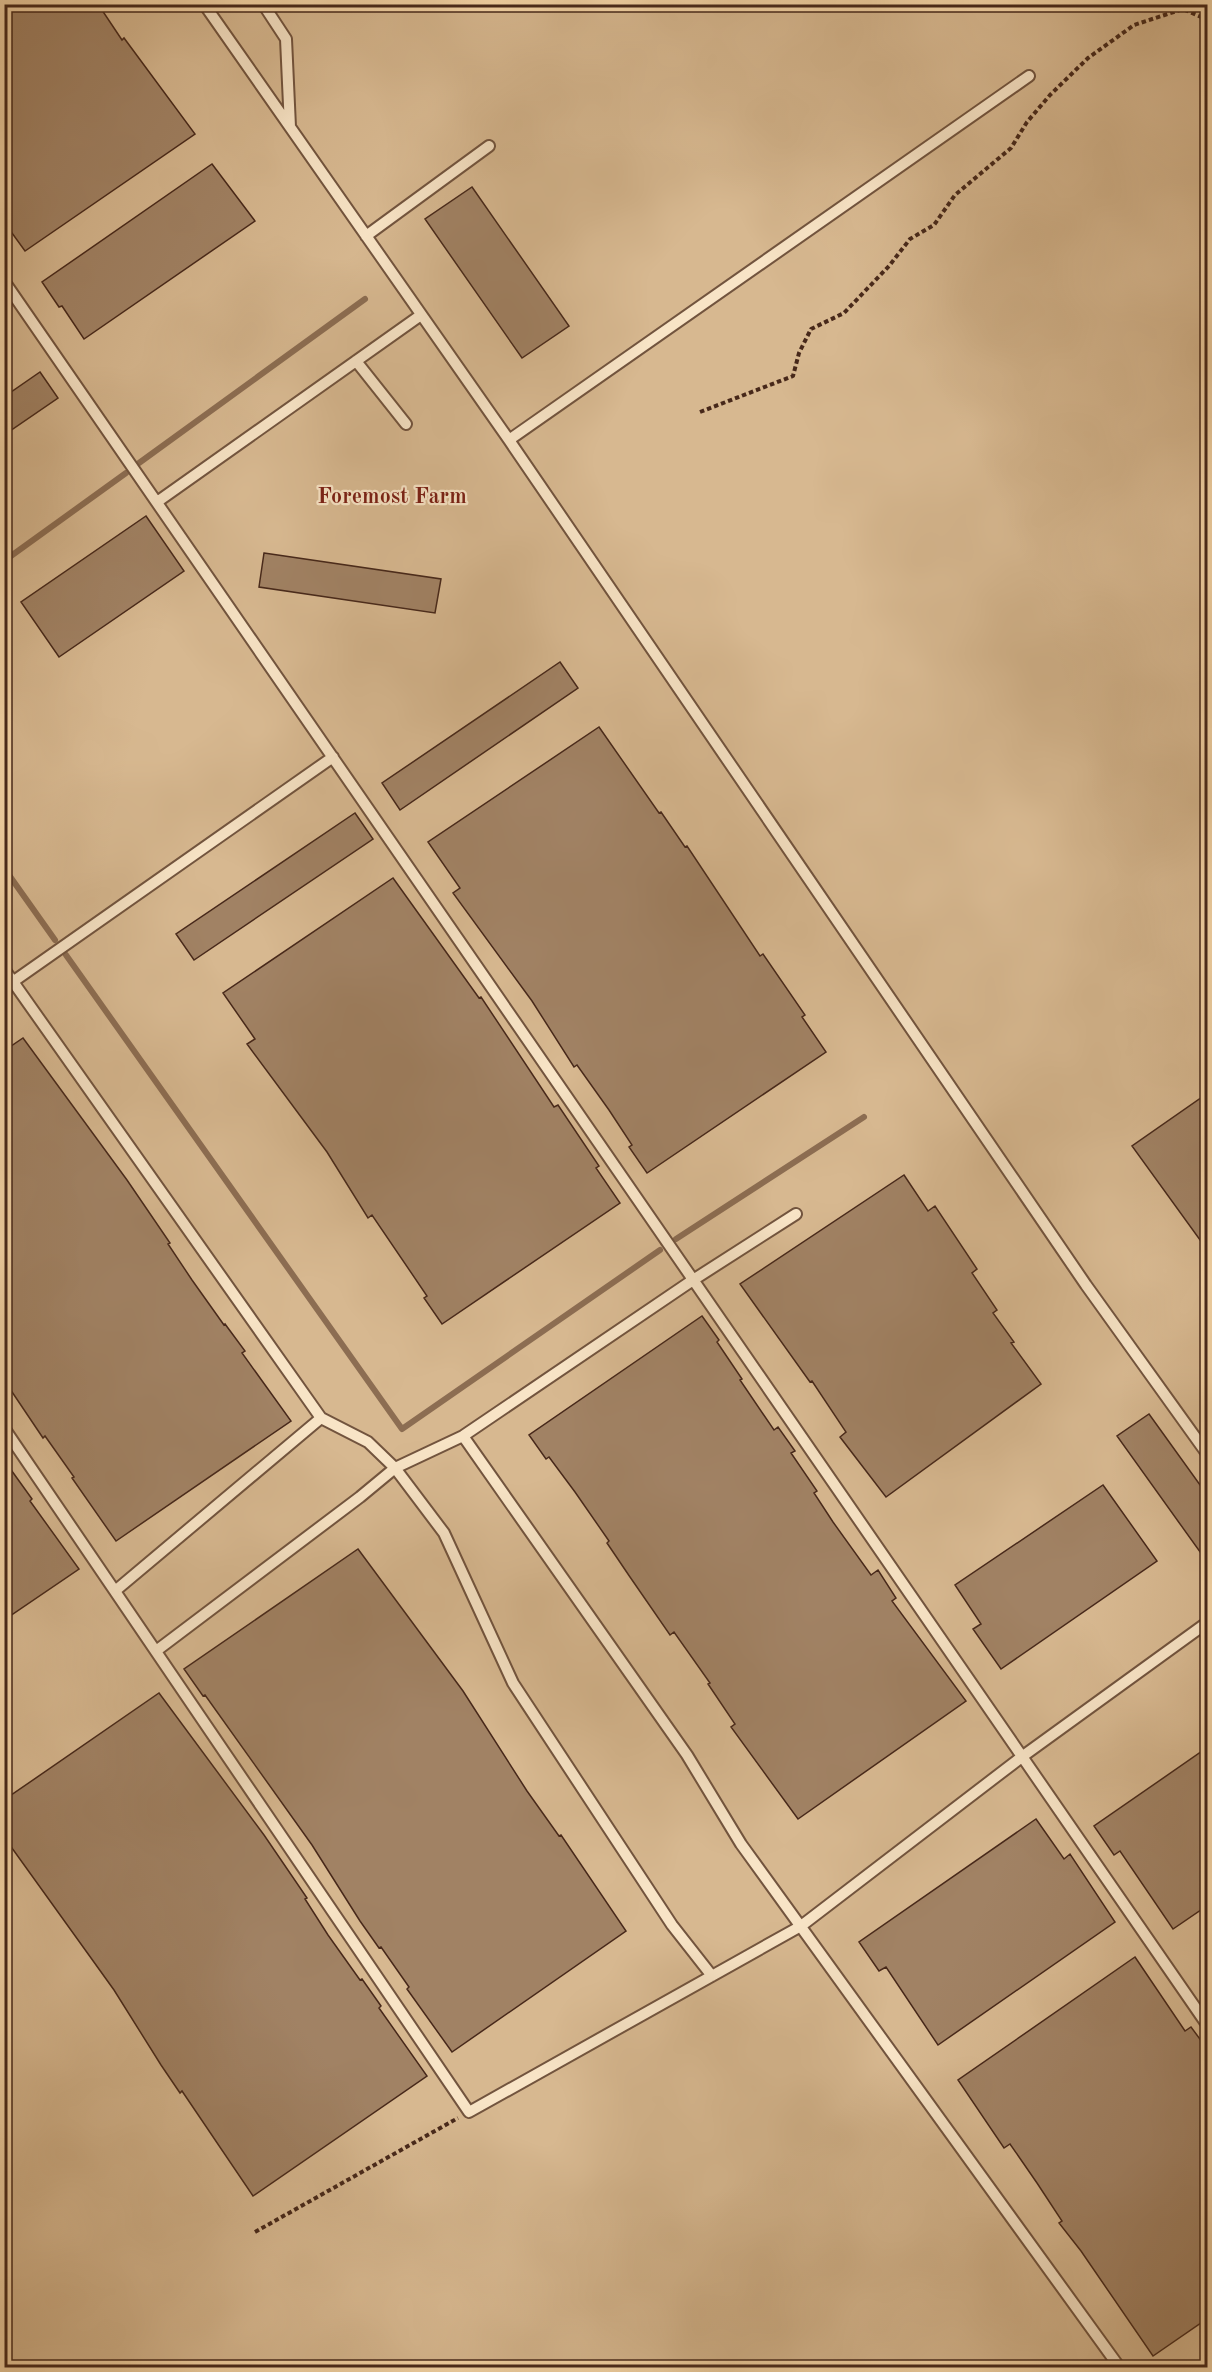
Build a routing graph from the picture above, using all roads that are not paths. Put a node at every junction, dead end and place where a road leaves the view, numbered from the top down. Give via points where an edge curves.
1 (204, 4) edge
2 (262, 4) edge
3 (1029, 76) dead end
4 (290, 127) junction
5 (489, 146) dead end
6 (366, 236) junction
7 (4, 281) edge
8 (421, 315) junction
9 (356, 361) junction
10 (406, 424) dead end
11 (509, 440) junction
12 (157, 502) junction
13 (333, 757) junction
14 (4, 969) edge
15 (9, 984) edge
16 (796, 1214) dead end
17 (693, 1280) junction
18 (321, 1418) junction
19 (4, 1428) edge
20 (463, 1436) junction
21 (1208, 1455) edge
22 (395, 1468) junction
23 (115, 1591) junction
24 (1208, 1622) edge
25 (156, 1651) junction
26 (1023, 1756) junction
27 (801, 1926) junction
28 (712, 1976) junction
29 (1208, 2026) edge
30 (1120, 2367) edge

1 - 4 lane
2 - 4 lane via 286,39
3 - 11 lane
4 - 6 lane
5 - 6 lane
6 - 8 lane
7 - 12 lane
8 - 9 lane
8 - 11 lane
9 - 10 lane
9 - 12 lane
11 - 21 lane via 1086,1285
12 - 13 lane
13 - 15 lane
13 - 17 lane
14 - 15 lane
15 - 18 lane
16 - 17 lane
17 - 20 lane
17 - 26 lane
18 - 22 lane via 368,1442
18 - 23 lane
19 - 23 lane
20 - 22 lane
20 - 27 lane via 687,1755 741,1844
22 - 25 lane
22 - 28 lane via 444,1533 513,1683 672,1925
23 - 25 lane
24 - 26 lane
25 - 28 lane via 469,2112
26 - 27 lane
26 - 29 lane
27 - 28 lane
27 - 30 lane

